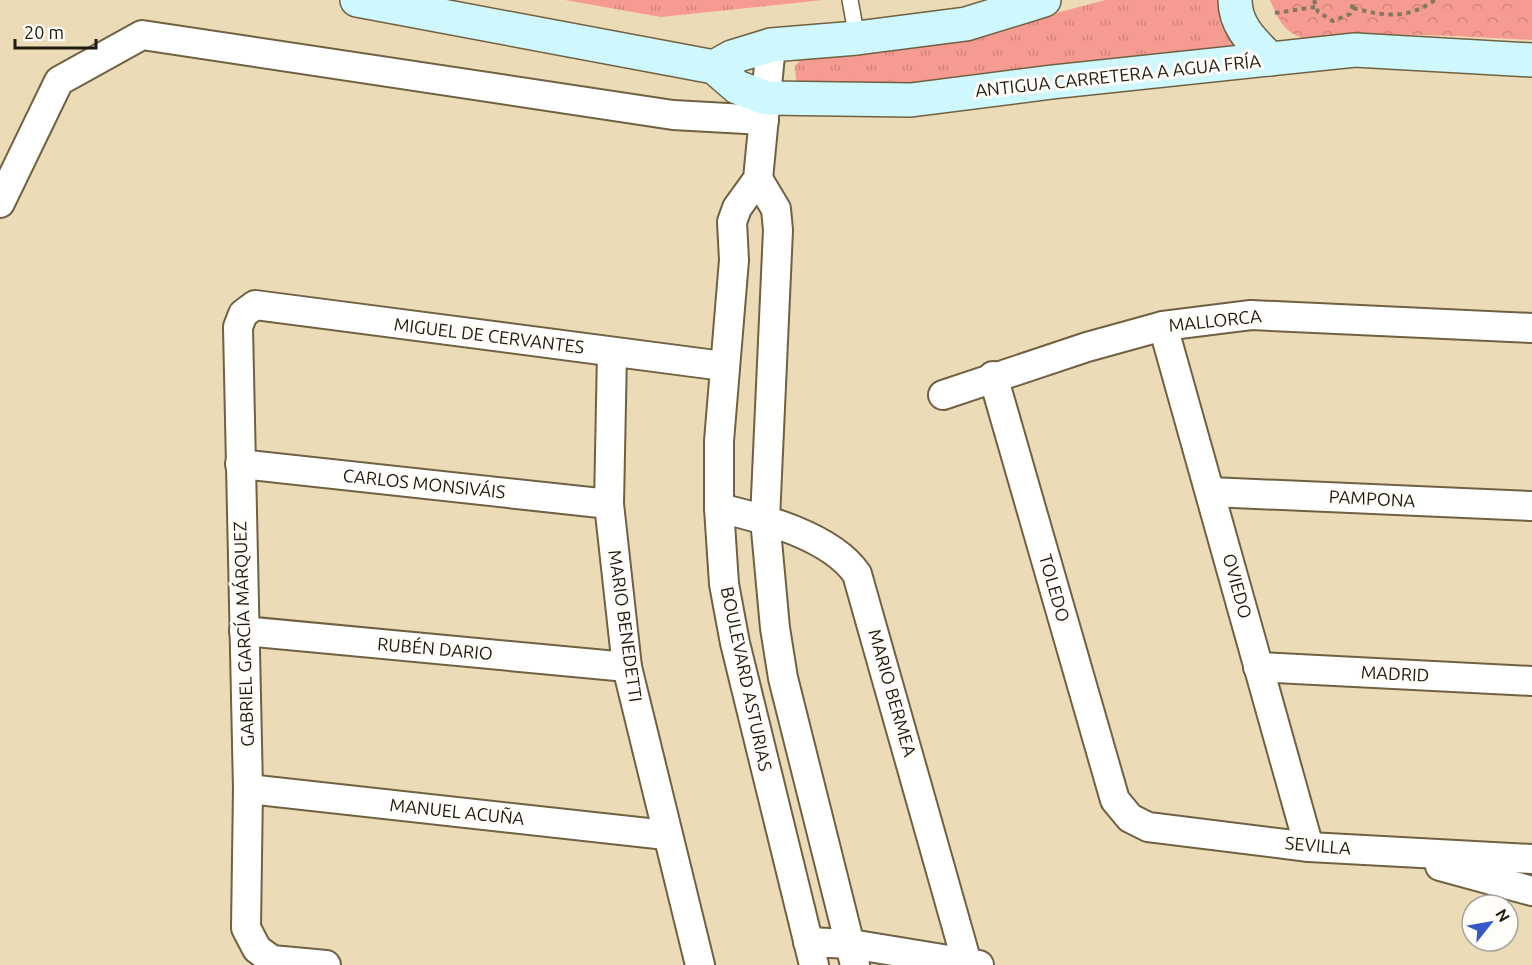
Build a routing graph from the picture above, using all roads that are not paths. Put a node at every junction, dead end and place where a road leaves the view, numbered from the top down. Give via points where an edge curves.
1 (357, 0) edge
2 (850, 0) edge
3 (1044, 0) edge
4 (1235, 0) edge
5 (857, 38) junction
6 (771, 45) junction
7 (1270, 59) junction
8 (1532, 60) edge
9 (714, 67) junction
10 (765, 109) junction
11 (758, 179) junction
12 (0, 203) edge
13 (255, 305) joint
14 (1163, 326) junction
15 (1532, 328) edge
16 (612, 352) junction
17 (723, 366) junction
18 (993, 376) junction
19 (943, 395) dead end
20 (240, 464) junction
21 (1211, 492) junction
22 (609, 504) junction
23 (1532, 506) edge
24 (719, 508) junction
25 (765, 519) junction
26 (244, 631) junction
27 (627, 667) junction
28 (1258, 667) junction
29 (1532, 681) edge
30 (249, 789) junction
31 (1115, 800) joint
32 (666, 835) junction
33 (1309, 847) junction
34 (1386, 851) junction
35 (1532, 859) edge
36 (1532, 891) edge
37 (811, 954) edge
38 (853, 955) edge
39 (973, 964) edge
40 (326, 965) edge
41 (700, 965) edge

1 - 9 street
2 - 5 lane
3 - 5 street via 966,24
4 - 7 street via 1235,10 1248,38
5 - 6 street
6 - 9 street
6 - 10 street
7 - 8 street, ANTIGUA CARRETERA A AGUA FRÍA via 1355,50
7 - 10 street, ANTIGUA CARRETERA A AGUA FRÍA via 911,100
9 - 10 street, ANTIGUA CARRETERA A AGUA FRÍA
10 - 11 street
10 - 12 street via 673,116 142,35 58,81
11 - 17 street, BOULEVARD ASTURIAS via 732,222 734,260
11 - 25 street, BOULEVARD ASTURIAS via 776,209 778,230
13 - 16 street, MIGUEL DE CERVANTES
13 - 20 street, GABRIEL GARCÍA MÁRQUEZ via 243,314 238,327
14 - 15 street, MALLORCA via 1251,315
14 - 18 street, MALLORCA
14 - 21 street, OVIEDO
16 - 17 street, MIGUEL DE CERVANTES
16 - 22 street, MARIO BENEDETTI
17 - 24 street, BOULEVARD ASTURIAS
18 - 19 street, MALLORCA
18 - 31 street, TOLEDO
20 - 22 street, CARLOS MONSIVÁIS
20 - 26 street, GABRIEL GARCÍA MÁRQUEZ
21 - 23 street, PAMPONA
21 - 28 street, OVIEDO
22 - 27 street, MARIO BENEDETTI
24 - 25 street, MARIO BERMEA
24 - 37 street, BOULEVARD ASTURIAS via 724,584 735,643
25 - 38 street, BOULEVARD ASTURIAS via 783,678
25 - 39 street, MARIO BERMEA via 839,554 857,574
26 - 27 street, RUBÉN DARIO
26 - 30 street, GABRIEL GARCÍA MÁRQUEZ
27 - 32 street, MARIO BENEDETTI
28 - 29 street, MADRID
28 - 33 street, OVIEDO
30 - 32 street, MANUEL ACUÑA
30 - 40 street, GABRIEL GARCÍA MÁRQUEZ via 246,928 257,949 273,960
31 - 33 street, SEVILLA via 1130,818 1148,827
32 - 41 street, MARIO BENEDETTI
33 - 34 street, SEVILLA
34 - 35 street, SEVILLA
34 - 36 street
37 - 38 street
38 - 39 street

